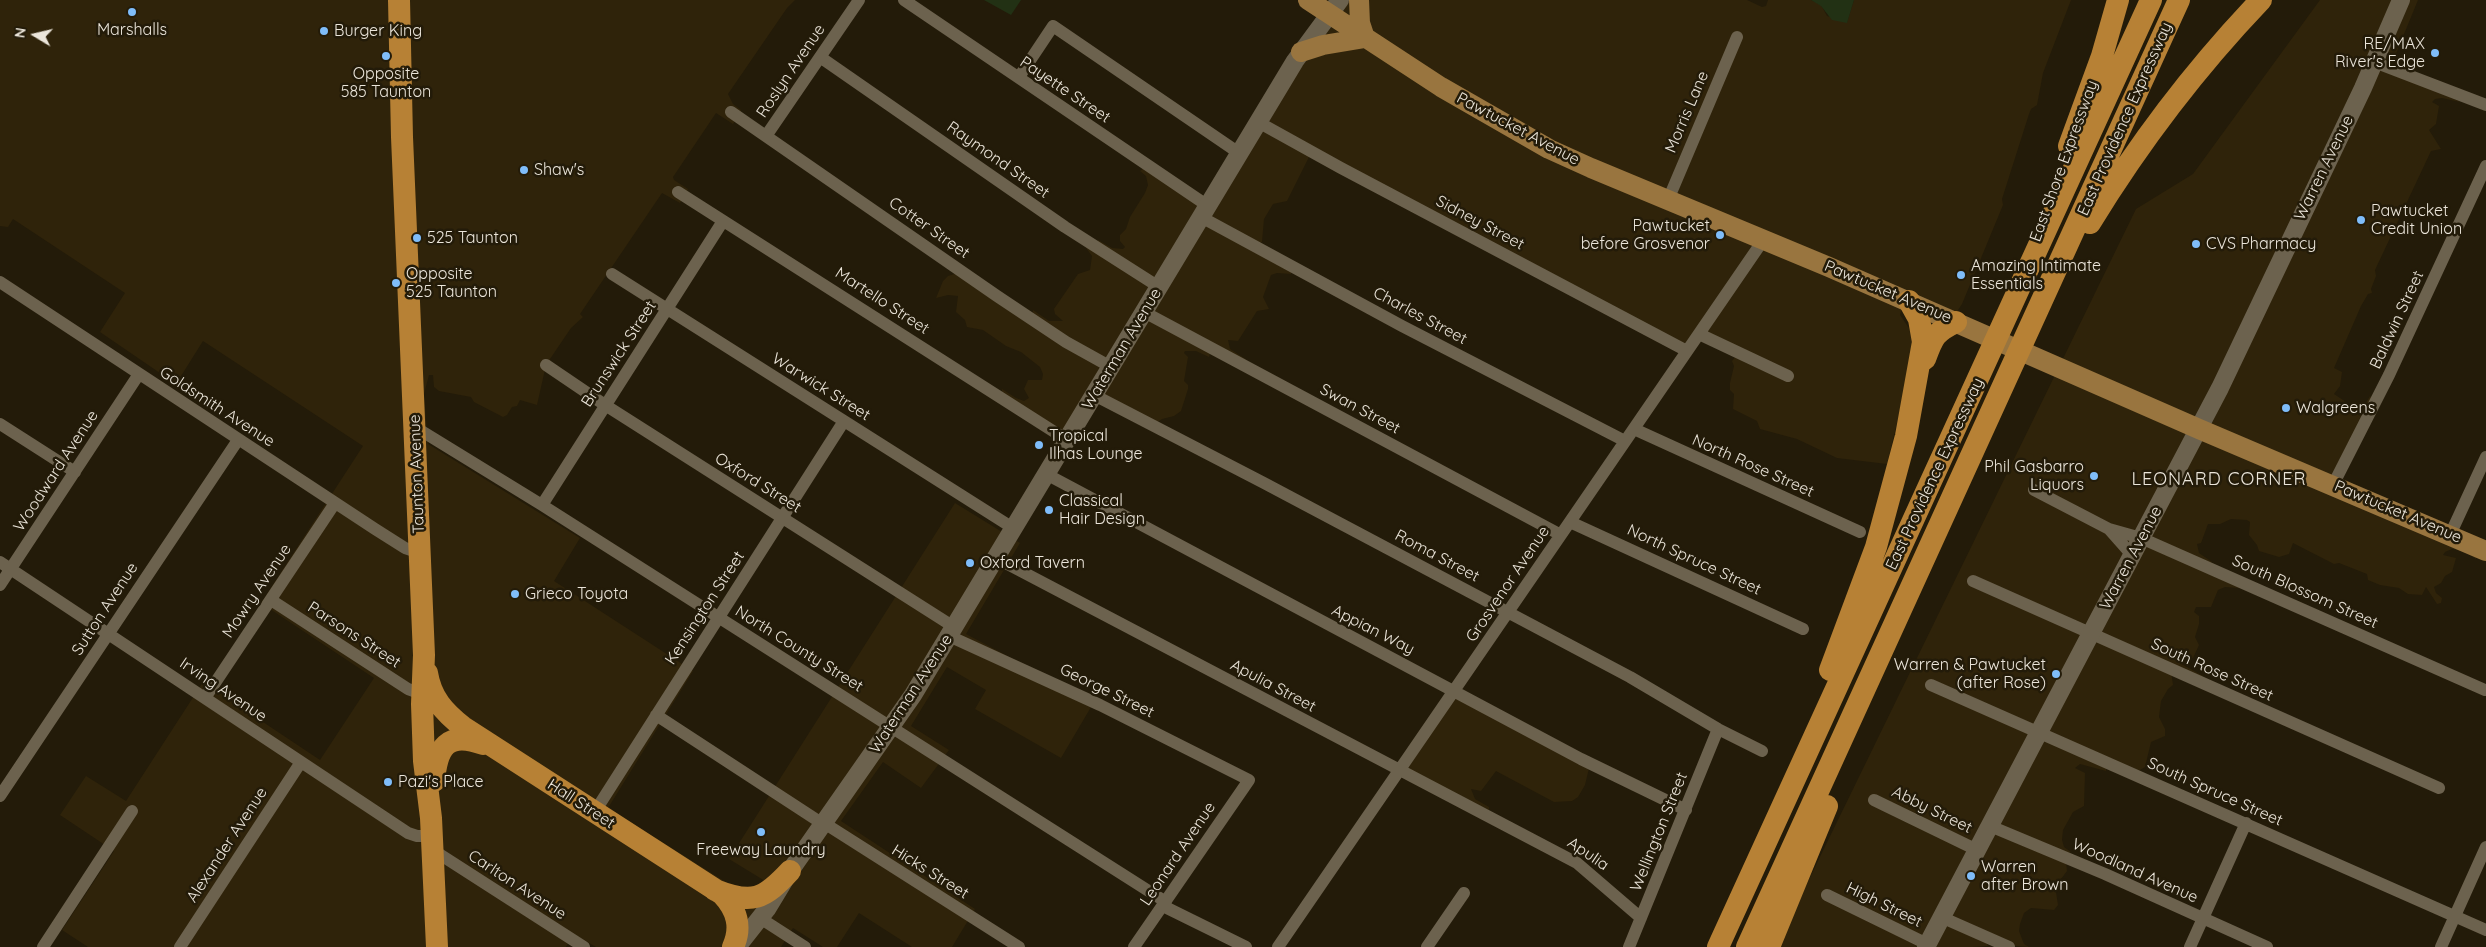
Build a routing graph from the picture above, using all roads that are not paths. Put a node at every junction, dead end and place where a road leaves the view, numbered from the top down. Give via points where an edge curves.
1 (399, 0) edge
2 (859, 0) edge
3 (904, 0) edge
4 (1308, 0) edge
5 (1359, 0) edge
6 (2118, 0) edge
7 (2151, 0) edge
8 (2179, 0) edge
9 (2261, 0) edge
10 (2401, 0) edge
11 (1334, 7) edge
12 (1737, 37) dead end
13 (1366, 38) junction
14 (1301, 52) junction
15 (820, 57) junction
16 (2374, 62) junction
17 (1019, 77) junction
18 (2486, 105) edge
19 (730, 112) dead end
20 (1258, 122) junction
21 (766, 136) junction
22 (1239, 153) junction
23 (2486, 166) edge
24 (678, 192) dead end
25 (1668, 200) junction
26 (1204, 212) junction
27 (722, 221) junction
28 (1764, 239) junction
29 (612, 274) dead end
30 (0, 282) edge
31 (1159, 287) junction
32 (2043, 298) junction
33 (1909, 301) junction
34 (668, 308) junction
35 (1144, 312) junction
36 (2005, 320) junction
37 (1966, 326) junction
38 (1699, 334) junction
39 (1687, 351) junction
40 (546, 365) dead end
41 (1111, 367) junction
42 (139, 374) junction
43 (1788, 376) dead end
44 (1914, 392) junction
45 (1094, 395) junction
46 (605, 405) junction
47 (844, 421) junction
48 (0, 424) edge
49 (414, 427) junction
50 (1634, 429) junction
51 (2199, 429) junction
52 (238, 440) junction
53 (1067, 440) junction
54 (1625, 441) junction
55 (2486, 456) edge
56 (74, 472) junction
57 (1046, 474) junction
58 (2333, 485) junction
59 (2034, 490) dead end
60 (335, 503) junction
61 (542, 505) junction
62 (782, 518) junction
63 (1570, 522) junction
64 (1939, 526) junction
65 (1013, 528) junction
66 (2109, 529) junction
67 (1860, 532) dead end
68 (1561, 535) junction
69 (2450, 535) junction
70 (2141, 538) junction
71 (2486, 551) edge
72 (420, 553) junction
73 (2132, 555) junction
74 (996, 558) junction
75 (5, 565) edge
76 (1973, 581) dead end
77 (0, 585) edge
78 (271, 600) junction
79 (1507, 613) junction
80 (719, 617) junction
81 (1803, 629) dead end
82 (951, 631) junction
83 (107, 633) junction
84 (2090, 634) junction
85 (424, 655) junction
86 (1931, 684) dead end
87 (1454, 690) junction
88 (2485, 690) edge
89 (422, 694) junction
90 (206, 698) junction
91 (656, 716) junction
92 (892, 727) junction
93 (1718, 729) junction
94 (2038, 732) junction
95 (495, 750) junction
96 (1762, 751) dead end
97 (301, 762) junction
98 (1399, 770) junction
99 (1249, 780) joint
100 (2439, 788) dead end
101 (0, 796) edge
102 (1874, 800) dead end
103 (1686, 810) junction
104 (132, 811) dead end
105 (594, 812) junction
106 (824, 823) junction
107 (2246, 823) junction
108 (1990, 826) junction
109 (432, 835) junction
110 (1536, 841) joint
111 (2486, 847) edge
112 (1977, 850) junction
113 (1757, 862) junction
114 (790, 871) junction
115 (715, 890) junction
116 (1464, 893) dead end
117 (1827, 895) dead end
118 (1164, 904) junction
119 (2454, 916) junction
120 (1942, 917) junction
121 (760, 918) junction
122 (1641, 918) junction
123 (2203, 918) junction
124 (2486, 930) edge
125 (1926, 946) edge
126 (43, 947) edge
127 (180, 947) edge
128 (437, 947) edge
129 (584, 947) edge
130 (735, 947) edge
131 (806, 947) edge
132 (1019, 947) edge
133 (1134, 947) edge
134 (1246, 947) edge
135 (1278, 947) edge
136 (1427, 947) edge
137 (1629, 947) edge
138 (1718, 947) edge
139 (1747, 947) edge
140 (1769, 947) edge
141 (2010, 947) edge
142 (2190, 947) edge
143 (2268, 947) edge
144 (2441, 947) edge

1 - 49 highway, Taunton Avenue
2 - 15 street, Roslyn Avenue
3 - 17 street, Payette Street
4 - 11 main road, Pawtucket Avenue
5 - 13 main road via 1360,23
6 - 36 highway, East Shore Expressway via 2094,78
7 - 36 highway, East Providence Expressway
8 - 32 highway, East Providence Expressway
9 - 32 highway via 2198,70 2155,126
10 - 16 main road, Warren Avenue
11 - 13 main road, Pawtucket Avenue
11 - 14 main road, Waterman Avenue
12 - 25 street, Morris Lane
13 - 14 main road
13 - 25 main road, Pawtucket Avenue via 1441,87 1549,149
14 - 20 main road, Waterman Avenue
15 - 21 street, Roslyn Avenue
15 - 31 street, Raymond Street via 1065,227
16 - 18 street
16 - 51 main road, Warren Avenue
17 - 22 street via 1054,26
17 - 26 street, Payette Street
19 - 21 street, Cotter Street
20 - 22 main road, Waterman Avenue
20 - 39 street, Sidney Street
21 - 41 street, Cotter Street via 1066,342
22 - 26 main road, Waterman Avenue
23 - 58 street, Baldwin Street via 2389,376
24 - 27 street, Martello Street
25 - 28 main road, Pawtucket Avenue
26 - 31 main road, Waterman Avenue
26 - 54 street, Charles Street via 1402,326
27 - 34 street, Brunswick Street
27 - 53 street, Martello Street
28 - 33 main road, Pawtucket Avenue
28 - 38 street, Grosvenor Avenue
29 - 34 street, Warwick Street
30 - 42 street, Goldsmith Avenue
31 - 35 main road, Waterman Avenue
32 - 64 highway, East Providence Expressway
33 - 37 main road, Pawtucket Avenue
33 - 44 highway via 1919,319 1923,336
34 - 46 street, Brunswick Street
34 - 47 street, Warwick Street
35 - 41 main road, Waterman Avenue
35 - 68 street, Swan Street
36 - 113 highway, East Providence Expressway
37 - 44 highway via 1941,329 1933,337
37 - 51 main road, Pawtucket Avenue
38 - 39 street, Grosvenor Avenue
38 - 43 street
39 - 50 street, Grosvenor Avenue
40 - 46 street, Oxford Street
41 - 45 main road, Waterman Avenue
42 - 52 street, Goldsmith Avenue
42 - 56 street, Woodward Avenue
44 - 113 highway via 1899,464 1874,552
45 - 53 main road, Waterman Avenue
45 - 79 street, Roma Street
46 - 61 street, Brunswick Street
46 - 62 street, Oxford Street
47 - 62 street, Kensington Street
47 - 65 street, Warwick Street
48 - 56 street
49 - 61 street, North County Street
49 - 72 highway, Taunton Avenue
50 - 54 street, Grosvenor Avenue
50 - 67 street, North Rose Street
51 - 58 main road, Pawtucket Avenue
51 - 70 main road, Warren Avenue
52 - 60 street, Goldsmith Avenue
52 - 83 street, Sutton Avenue
53 - 57 main road, Waterman Avenue
54 - 63 street, Grosvenor Avenue
55 - 69 street
56 - 75 street, Woodward Avenue
57 - 65 main road, Waterman Avenue
57 - 87 street, Appian Way
58 - 69 main road, Pawtucket Avenue
59 - 66 street, South Blossom Street
60 - 72 street, Goldsmith Avenue via 403,547
60 - 78 street, Mowry Avenue
61 - 80 street, North County Street
62 - 80 street, Kensington Street
62 - 82 street, Oxford Street
63 - 68 street, Grosvenor Avenue
63 - 81 street, North Spruce Street
64 - 139 highway, East Providence Expressway
64 - 140 highway
65 - 74 main road, Waterman Avenue
66 - 70 street, South Blossom Street
66 - 73 street, South Blossom Street
68 - 79 street, Grosvenor Avenue
69 - 71 main road, Pawtucket Avenue
70 - 73 main road, Warren Avenue
70 - 88 street, South Blossom Street
72 - 85 highway, Taunton Avenue
73 - 84 main road, Warren Avenue
74 - 82 main road, Waterman Avenue
74 - 98 street, Apulia Street
75 - 77 street, Woodward Avenue
75 - 83 street, Irving Avenue
76 - 84 street, South Rose Street
78 - 89 street, Parsons Street via 408,689
78 - 90 street, Mowry Avenue
79 - 87 street, Grosvenor Avenue
79 - 93 street, Roma Street via 1630,677
80 - 91 street, Kensington Street
80 - 92 street, North County Street
82 - 92 main road, Waterman Avenue
82 - 99 street, George Street
83 - 90 street, Irving Avenue
83 - 101 street, Sutton Avenue
84 - 94 main road, Warren Avenue
84 - 100 street, South Rose Street
85 - 89 highway, Taunton Avenue
85 - 95 highway, Hall Street via 430,686 439,704 463,728
86 - 94 street, South Spruce Street
87 - 98 street, Grosvenor Avenue
87 - 103 street, Appian Way via 1581,759
89 - 109 highway, Taunton Avenue via 424,761
90 - 97 street, Irving Avenue
91 - 105 street, Kensington Street
91 - 106 street, Hicks Street
92 - 106 main road, Waterman Avenue
92 - 118 street, North County Street
93 - 96 street, Roma Street
93 - 103 street, Wellington Street
94 - 107 street, South Spruce Street
94 - 108 main road, Warren Avenue
95 - 105 highway, Hall Street
95 - 109 highway via 472,740 460,739 442,749 436,766
97 - 109 street, Irving Avenue via 411,834
97 - 127 street, Alexander Avenue
98 - 110 street, Apulia Street
98 - 135 street, Grosvenor Avenue
99 - 118 street, Leonard Avenue
102 - 112 street, Abby Street
103 - 122 street, Wellington Street
104 - 126 street
105 - 115 highway, Hall Street
106 - 114 main road, Waterman Avenue
106 - 132 street, Hicks Street
107 - 119 street, South Spruce Street
107 - 123 street
108 - 112 main road, Warren Avenue
108 - 123 street, Woodland Avenue
109 - 128 highway, Taunton Avenue
109 - 129 street, Carlton Avenue
110 - 122 street, Apulia via 1577,863
111 - 119 street
112 - 120 main road, Warren Avenue
113 - 138 highway, East Providence Expressway
114 - 115 highway via 772,890 759,898 738,898
114 - 121 main road, Waterman Avenue
115 - 130 highway, Hall Street via 727,900 737,916
116 - 136 street
117 - 125 street, High Street
118 - 133 street, Leonard Avenue
118 - 134 street, North County Street
119 - 124 street, South Spruce Street
119 - 144 street
120 - 125 main road, Warren Avenue
120 - 141 street
121 - 130 main road, Waterman Avenue
121 - 131 street
122 - 137 street, Wellington Street
123 - 142 street
123 - 143 street, Woodland Avenue

